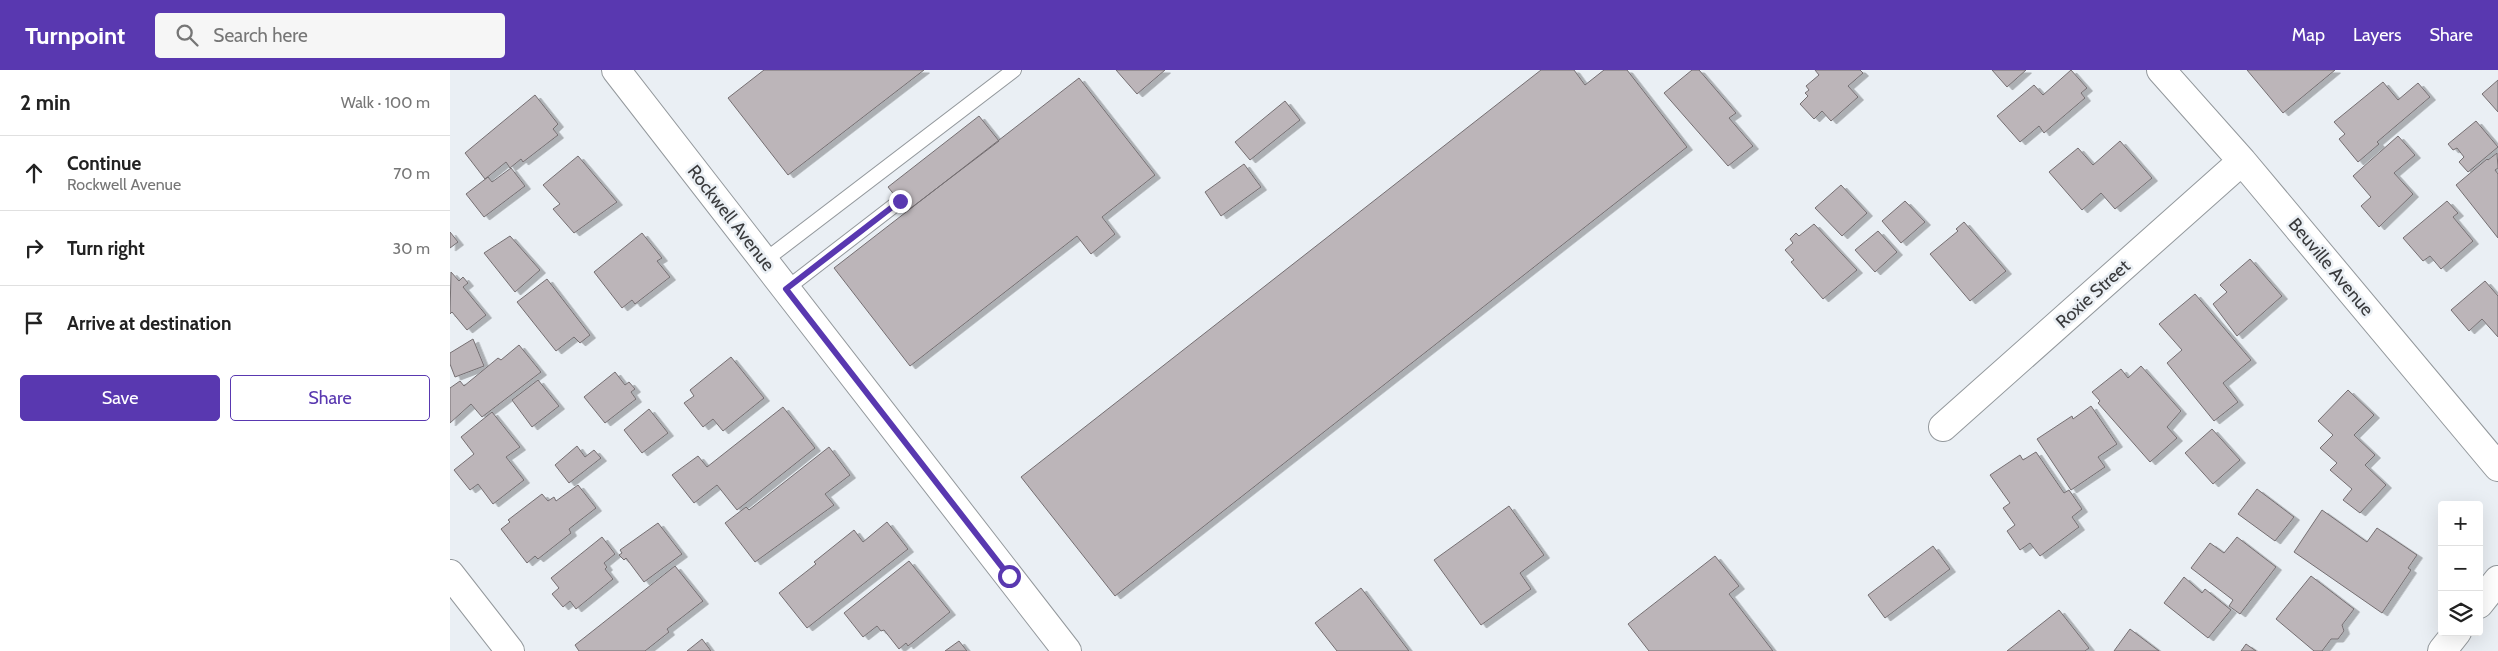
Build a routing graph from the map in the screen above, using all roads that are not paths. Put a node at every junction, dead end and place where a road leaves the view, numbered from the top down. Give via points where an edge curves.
1 (616, 70) edge
2 (1014, 70) edge
3 (2161, 70) edge
4 (2242, 161) junction
5 (900, 201) dead end
6 (764, 261) junction
7 (786, 289) junction
8 (1943, 427) dead end
9 (2498, 467) edge
10 (450, 574) edge
11 (2498, 580) edge
12 (2483, 599) edge
13 (2454, 636) edge
14 (510, 651) edge
15 (1067, 651) edge
16 (2442, 651) edge

1 - 6 street, Rockwell Avenue
2 - 6 lane
3 - 4 street, Beuville Avenue
4 - 8 street, Roxie Street
4 - 9 street, Beuville Avenue
5 - 7 lane
6 - 7 street, Rockwell Avenue
7 - 15 street, Rockwell Avenue
10 - 14 street
11 - 12 street
13 - 16 street

